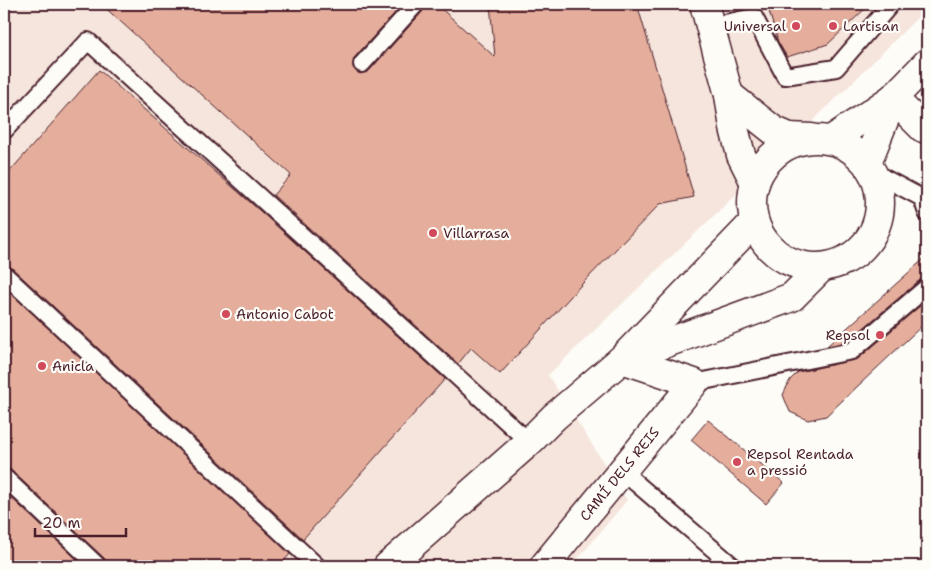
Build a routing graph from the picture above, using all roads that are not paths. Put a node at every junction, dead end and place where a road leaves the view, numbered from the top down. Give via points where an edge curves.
1 (416, 4) edge
2 (891, 4) edge
3 (707, 15) edge
4 (927, 63) edge
5 (362, 64) dead end
6 (729, 95) junction
7 (893, 98) junction
8 (927, 128) edge
9 (4, 131) edge
10 (822, 139) junction
11 (870, 168) junction
12 (755, 183) junction
13 (927, 213) edge
14 (754, 222) junction
15 (822, 267) junction
16 (4, 274) edge
17 (927, 286) edge
18 (622, 359) junction
19 (694, 383) junction
20 (529, 442) junction
21 (622, 471) junction
22 (4, 477) edge
23 (98, 566) edge
24 (317, 566) edge
25 (388, 566) edge
26 (544, 566) edge
27 (733, 566) edge

1 - 5 lane
2 - 3 lane via 836,68 786,76 754,17
3 - 6 street
4 - 7 street
6 - 10 street via 773,130 789,137
6 - 12 street via 741,155
7 - 8 street via 923,128
7 - 10 street
7 - 11 street
9 - 20 lane via 88,41
10 - 11 street via 849,146
10 - 12 street via 794,142 777,152
11 - 13 lane via 922,198
11 - 15 street via 879,188 880,211 874,232 861,249 843,261
12 - 14 street via 751,202
14 - 15 street via 764,241 780,256 800,265
14 - 18 street
15 - 18 street via 792,297
16 - 24 lane
17 - 19 lane via 852,351
18 - 19 street
18 - 20 street via 554,416
19 - 21 street, CAMÍ DELS REIS
20 - 25 street
21 - 26 street, CAMÍ DELS REIS
21 - 27 lane
22 - 23 lane

